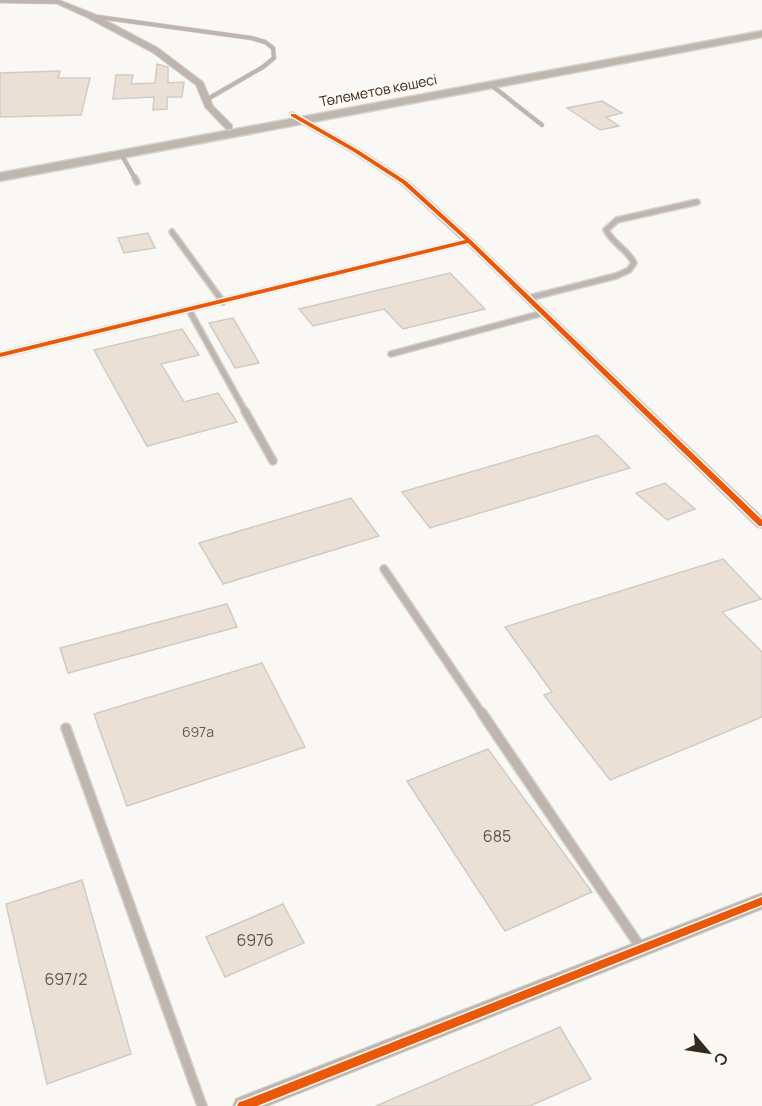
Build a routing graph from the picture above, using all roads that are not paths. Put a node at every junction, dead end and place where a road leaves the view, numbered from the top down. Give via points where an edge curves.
1 (0, 1) edge
2 (54, 1) edge
3 (89, 15) junction
4 (762, 29) edge
5 (762, 34) edge
6 (491, 85) junction
7 (206, 100) junction
8 (297, 117) junction
9 (542, 125) dead end
10 (229, 127) junction
11 (121, 154) junction
12 (0, 170) edge
13 (0, 177) edge
14 (137, 182) dead end
15 (697, 202) dead end
16 (172, 232) dead end
17 (469, 241) junction
18 (529, 298) junction
19 (223, 302) junction
20 (189, 310) junction
21 (543, 313) junction
22 (391, 354) dead end
23 (0, 355) edge
24 (273, 461) dead end
25 (762, 524) edge
26 (384, 569) dead end
27 (66, 728) dead end
28 (762, 901) edge
29 (641, 948) junction
30 (202, 1106) edge
31 (243, 1106) edge

1 - 2 lane
2 - 3 street
3 - 7 street via 148,45 195,79
3 - 7 lane via 251,38 273,48 274,58 263,67
4 - 8 main road, Төлеметов көшесі
5 - 6 main road, Төлеметов көшесі
6 - 8 main road, Төлеметов көшесі
6 - 9 lane
7 - 10 street
8 - 10 main road, Төлеметов көшесі
8 - 11 main road, Төлеметов көшесі
8 - 17 street via 404,182
10 - 12 main road, Төлеметов көшесі
11 - 13 main road, Төлеметов көшесі
11 - 14 lane
15 - 18 lane via 610,224 606,230 609,237 631,254 634,263 629,270
16 - 19 lane
17 - 18 street
17 - 19 street
18 - 21 street
19 - 20 street
20 - 23 street
20 - 24 lane
21 - 22 lane
21 - 25 street
26 - 29 lane
27 - 30 lane
28 - 29 street
29 - 31 street

